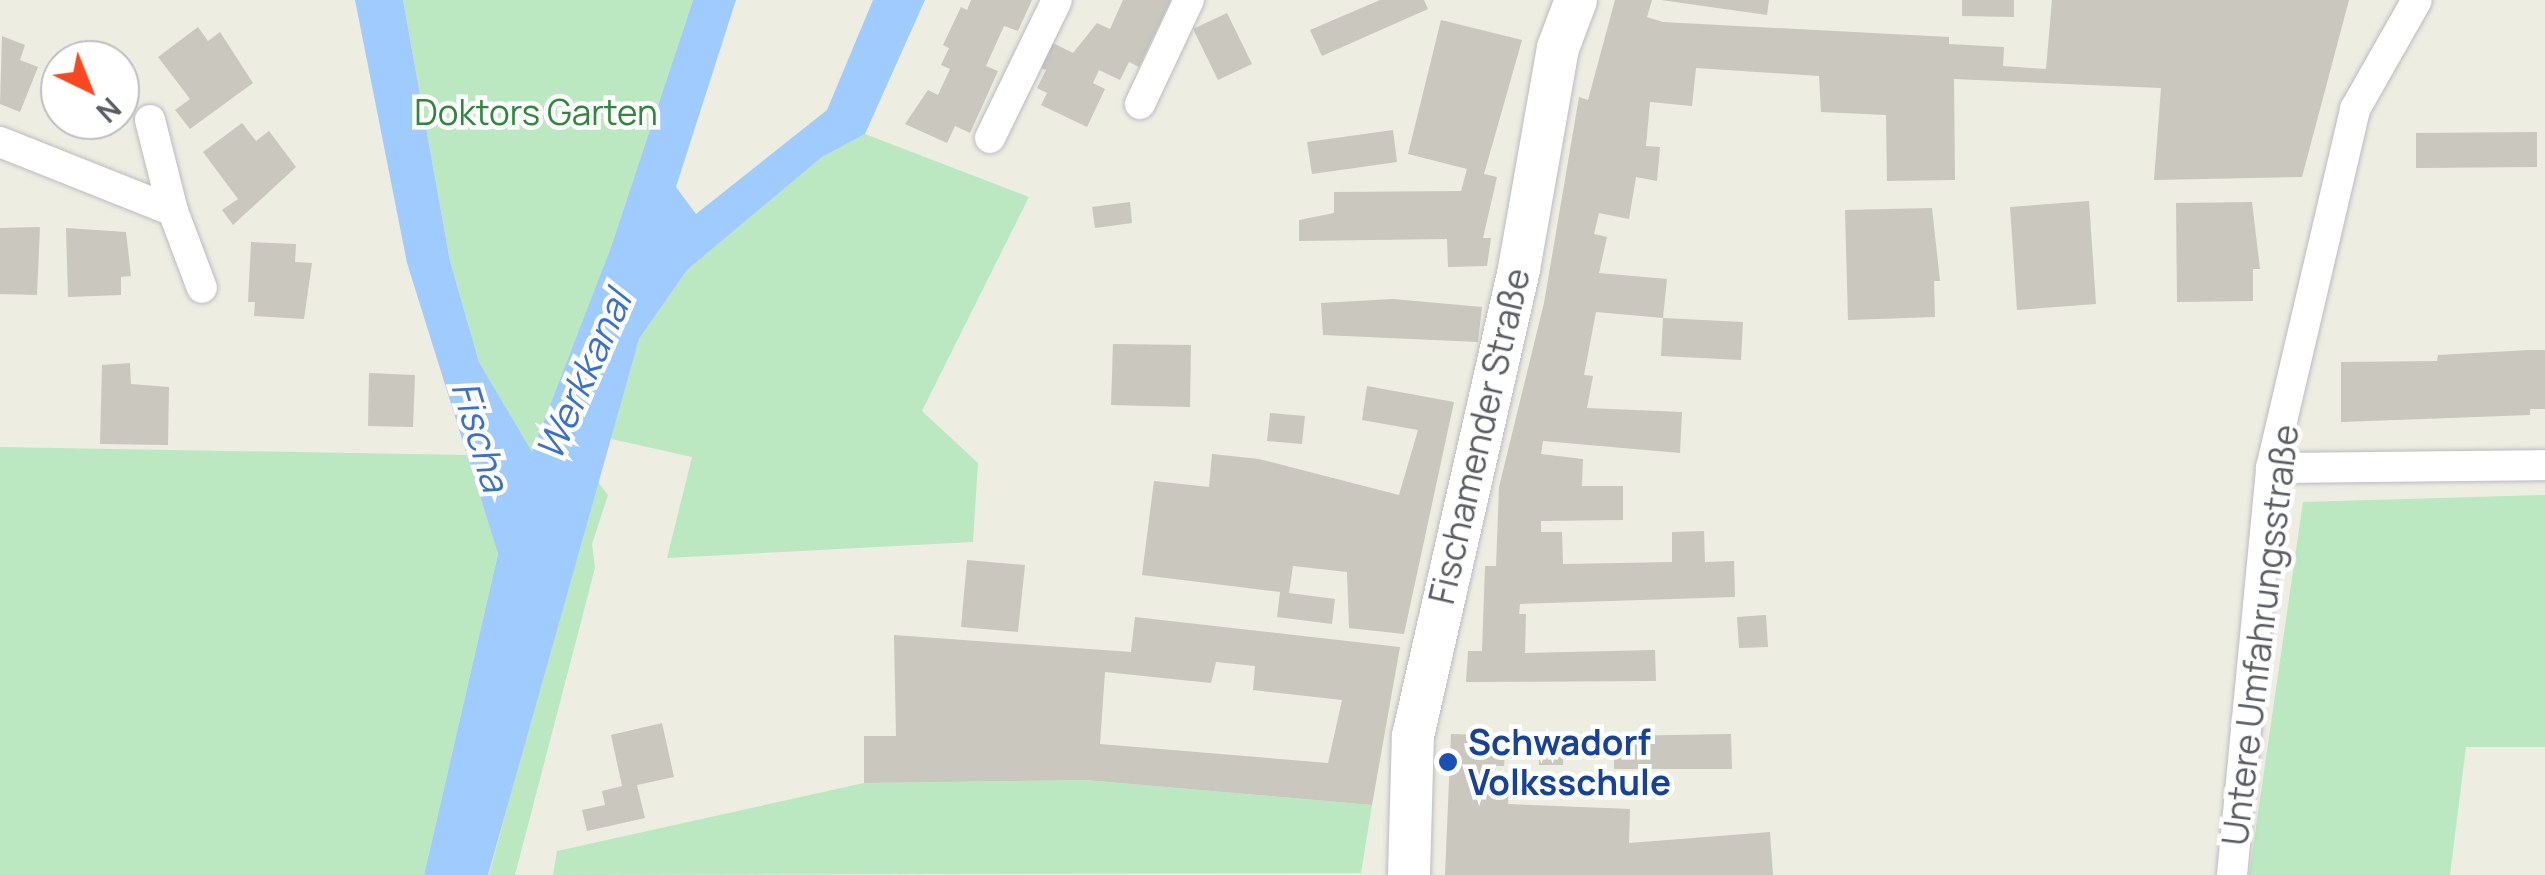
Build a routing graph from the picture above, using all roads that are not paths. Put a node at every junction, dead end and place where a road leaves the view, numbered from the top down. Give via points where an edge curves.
1 (1057, 0) edge
2 (1188, 0) edge
3 (1576, 0) edge
4 (2418, 0) edge
5 (1140, 104) dead end
6 (150, 120) dead end
7 (990, 138) dead end
8 (0, 142) edge
9 (173, 211) junction
10 (202, 288) dead end
11 (2545, 465) edge
12 (2272, 468) junction
13 (1409, 875) edge
14 (2232, 875) edge

1 - 7 street
2 - 5 street
3 - 13 main road, Fischamender Straße via 1558,48 1519,269 1417,717
4 - 12 street, Untere Umfahrungsstraße via 2355,109
6 - 9 street
8 - 9 street
9 - 10 street
11 - 12 street
12 - 14 street, Untere Umfahrungsstraße

